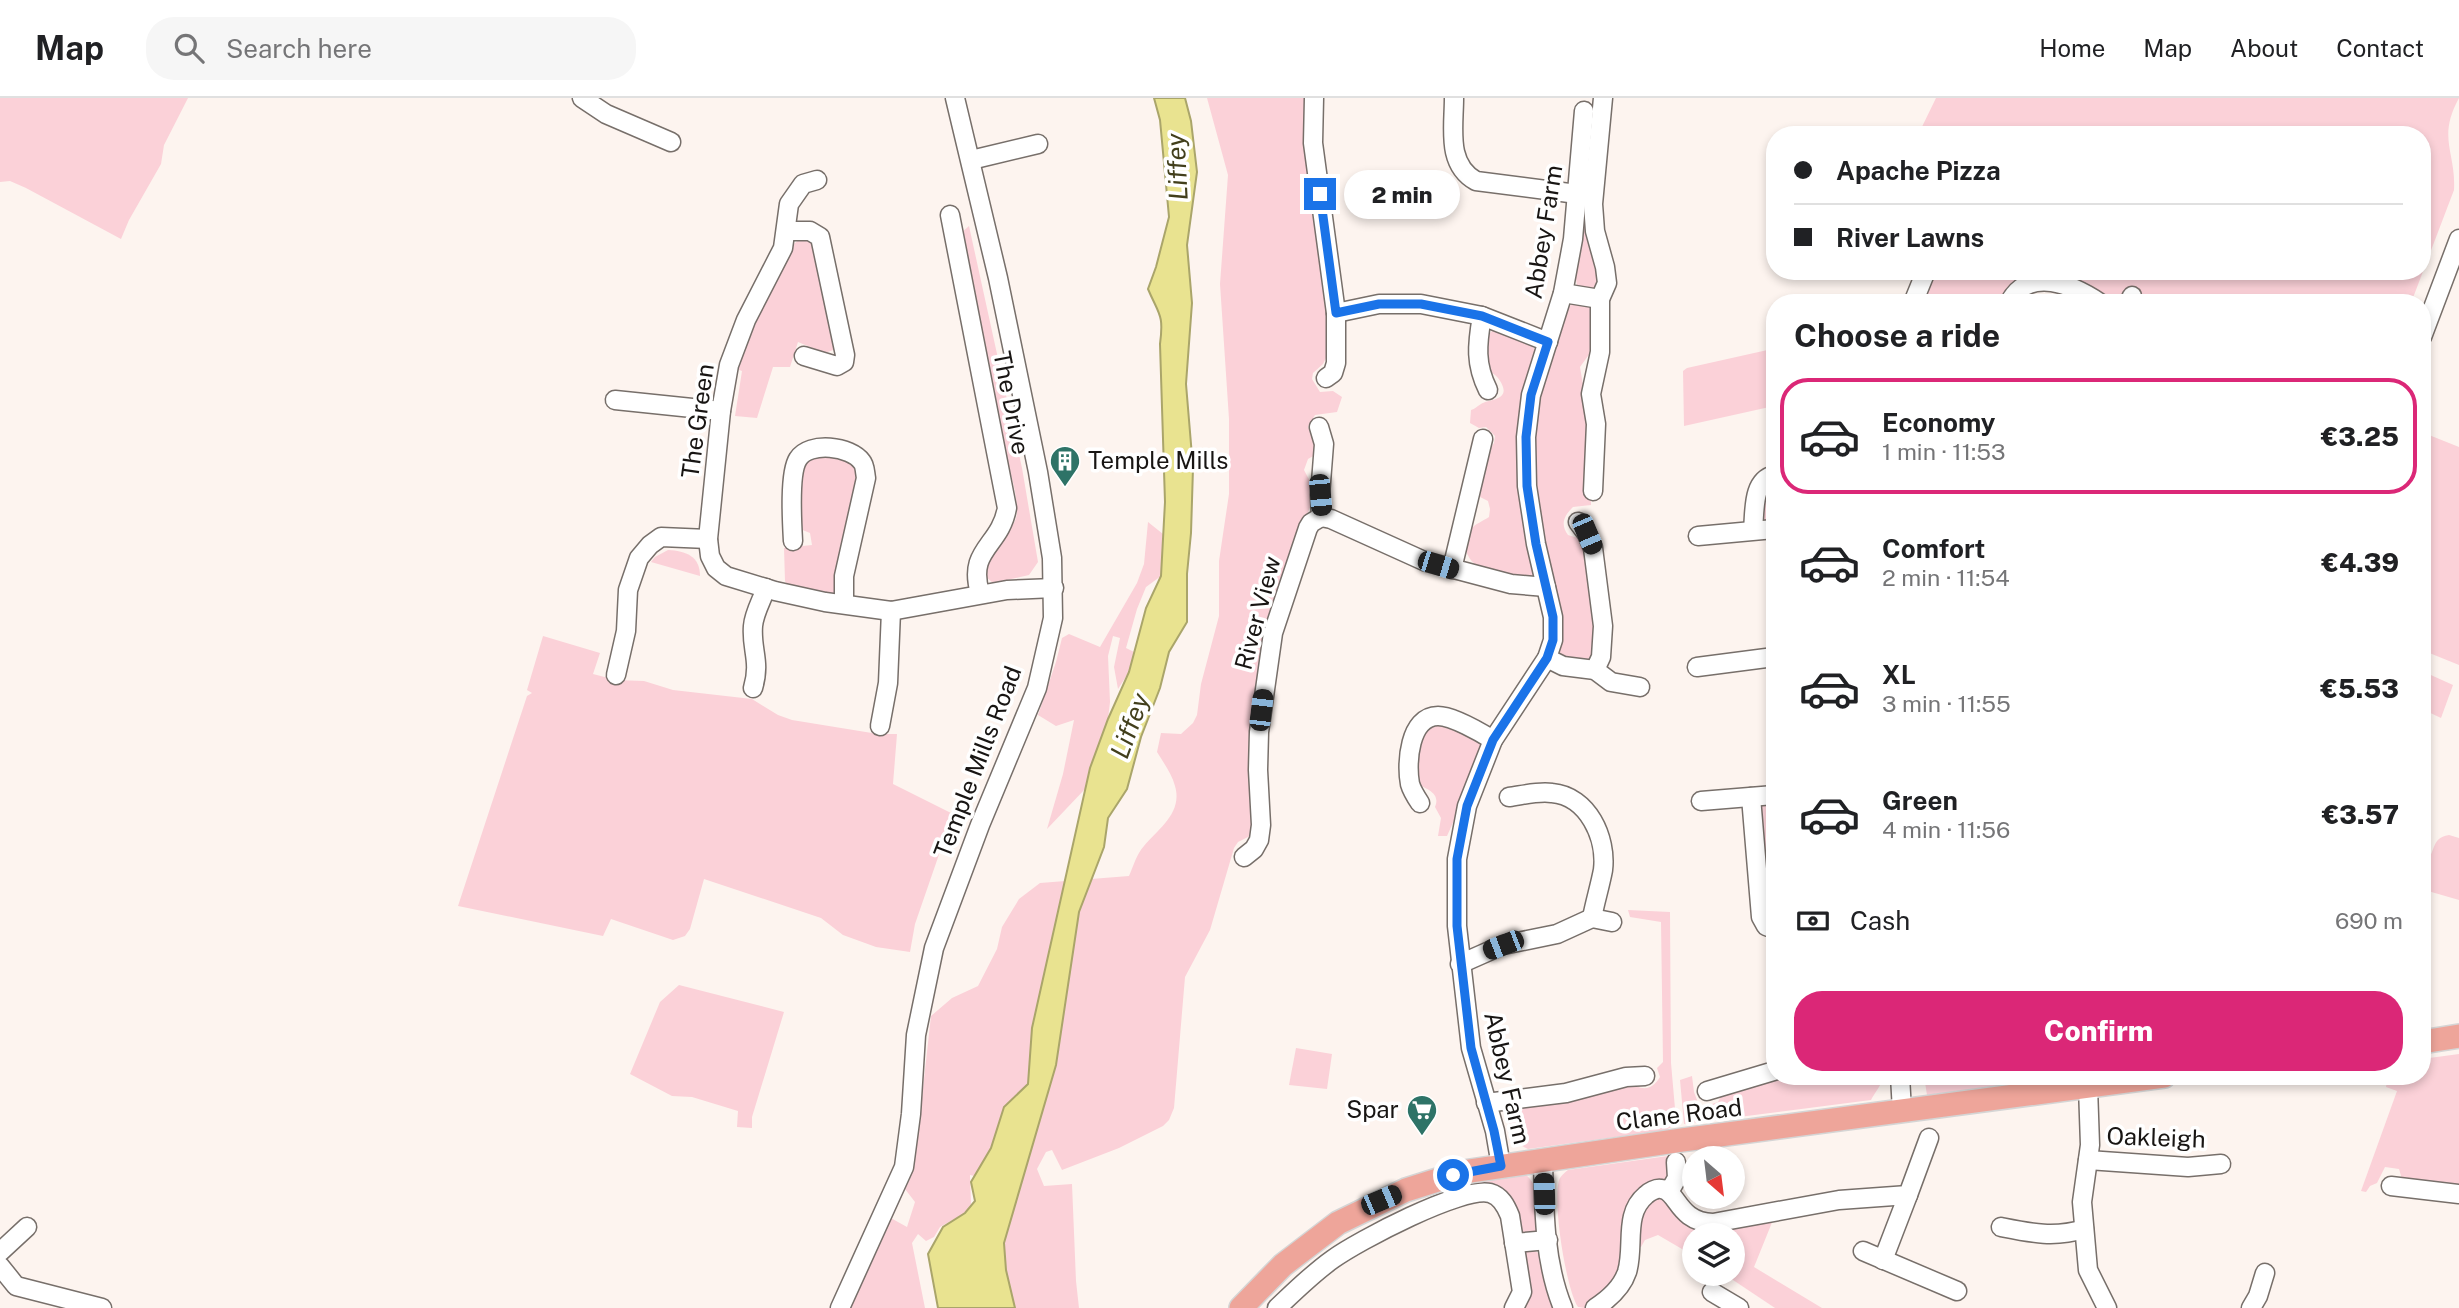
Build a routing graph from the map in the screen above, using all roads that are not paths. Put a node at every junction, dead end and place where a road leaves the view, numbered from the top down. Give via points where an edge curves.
1 (582, 98) edge
2 (955, 98) edge
3 (1314, 98) edge
4 (1454, 98) edge
5 (1603, 98) edge
6 (1584, 111) dead end
7 (671, 142) dead end
8 (1038, 144) dead end
9 (971, 160) junction
10 (817, 180) dead end
11 (1577, 194) junction
12 (950, 215) dead end
13 (786, 231) junction
14 (2459, 239) edge
15 (1563, 293) junction
16 (2016, 294) edge
17 (2083, 294) edge
18 (1600, 299) junction
19 (1336, 313) junction
20 (2431, 313) edge
21 (1482, 316) junction
22 (1548, 342) junction
23 (803, 356) dead end
24 (1326, 378) dead end
25 (1488, 390) dead end
26 (615, 400) dead end
27 (721, 411) junction
28 (1319, 427) dead end
29 (1483, 439) dead end
30 (1766, 478) edge
31 (1593, 491) dead end
32 (1321, 517) junction
33 (1578, 522) dead end
34 (1766, 529) edge
35 (1753, 530) junction
36 (1698, 536) dead end
37 (793, 541) dead end
38 (708, 542) junction
39 (1452, 569) junction
40 (1546, 587) junction
41 (766, 588) junction
42 (1054, 589) junction
43 (980, 593) junction
44 (845, 603) junction
45 (891, 611) junction
46 (1547, 658) junction
47 (1766, 658) edge
48 (1696, 667) dead end
49 (1595, 670) junction
50 (615, 675) dead end
51 (1640, 687) dead end
52 (753, 688) dead end
53 (880, 726) dead end
54 (1493, 740) junction
55 (1766, 796) edge
56 (1509, 797) dead end
57 (1751, 797) junction
58 (1701, 801) dead end
59 (1420, 803) dead end
60 (1244, 857) dead end
61 (1592, 918) junction
62 (1612, 922) dead end
63 (1766, 926) edge
64 (1460, 964) junction
65 (2459, 1036) edge
66 (2431, 1041) edge
67 (1766, 1073) edge
68 (1645, 1076) dead end
69 (1901, 1085) edge
70 (2102, 1085) edge
71 (2088, 1087) junction
72 (1707, 1091) dead end
73 (1486, 1103) junction
74 (1902, 1111) junction
75 (1929, 1138) dead end
76 (1543, 1159) junction
77 (2088, 1160) junction
78 (1676, 1162) dead end
79 (2221, 1164) dead end
80 (1501, 1166) junction
81 (2391, 1186) dead end
82 (1669, 1192) junction
83 (2459, 1194) edge
84 (1908, 1195) junction
85 (27, 1227) dead end
86 (2001, 1227) dead end
87 (2084, 1229) junction
88 (1548, 1240) junction
89 (1514, 1243) junction
90 (1863, 1251) dead end
91 (0, 1252) edge
92 (1883, 1260) junction
93 (0, 1266) edge
94 (2265, 1273) dead end
95 (1957, 1291) dead end
96 (1712, 1292) dead end
97 (102, 1308) edge
98 (841, 1308) edge
99 (1241, 1308) edge
100 (1277, 1308) edge
101 (1514, 1308) edge
102 (1563, 1308) edge
103 (1595, 1308) edge
104 (1739, 1308) edge
105 (2107, 1308) edge
106 (2251, 1308) edge

1 - 7 street via 606,114
2 - 9 street, Temple Mills Road
3 - 19 street via 1312,143
4 - 11 street via 1454,153 1465,174 1476,181
5 - 18 street via 1593,204 1607,274
6 - 11 street, Abbey Farm
8 - 9 street
9 - 42 street, Temple Mills Road via 1038,472
10 - 13 street, The Green via 803,184 789,204
11 - 15 street, Abbey Farm
12 - 43 street, The Drive via 1007,508 1005,520 977,563
13 - 23 street via 820,237 845,355 837,366
13 - 27 street, The Green via 783,248 729,365
14 - 20 street
15 - 18 street
15 - 22 street, Abbey Farm
16 - 17 street via 2030,283 2047,281
18 - 31 street via 1600,352 1591,399 1596,424
19 - 21 street via 1379,304 1421,304
19 - 24 street via 1336,363
21 - 22 street
21 - 25 street via 1477,341 1479,372
22 - 40 street, Abbey Farm via 1531,395 1526,437 1527,486
26 - 27 street
27 - 38 street, The Green
28 - 32 street via 1324,444
29 - 39 street
30 - 35 street via 1758,487
32 - 39 street
32 - 60 street, River View via 1308,528 1273,633 1259,732 1261,825 1254,849
33 - 49 street via 1593,548 1603,626 1601,657
34 - 35 street
35 - 36 street
37 - 44 street via 796,461 804,452 821,447 841,450 863,462 866,478 845,566
38 - 41 street via 716,568 738,581
38 - 50 street via 661,537 639,558 628,590 626,631
39 - 40 street via 1511,584
40 - 46 street, Abbey Farm via 1553,617
41 - 44 street
41 - 52 street via 754,618 757,672
42 - 43 street
42 - 98 street, Temple Mills Road via 1053,618 1037,688 934,948 916,1035 904,1167
43 - 45 street
44 - 45 street
45 - 53 street via 888,682
46 - 49 street via 1563,666
46 - 54 street, Abbey Farm
47 - 48 street
49 - 51 street via 1611,682
54 - 59 street via 1441,716 1424,720 1417,728 1408,765 1412,791
54 - 64 street, Abbey Farm via 1467,806 1457,859
55 - 57 street
56 - 61 street via 1553,793 1571,799 1597,827 1603,869
57 - 58 street
57 - 63 street via 1760,917
61 - 62 street
61 - 64 street via 1557,934 1503,945
64 - 73 street, Abbey Farm via 1471,1048
65 - 66 main road
67 - 72 street
68 - 73 street via 1566,1093
69 - 74 street
70 - 71 main road, Clane Road
71 - 74 main road, Clane Road
71 - 77 street, Oakleigh
73 - 80 street, Abbey Farm
74 - 76 main road, Clane Road
75 - 84 street
76 - 80 main road, Clane Road
76 - 88 street
77 - 79 street, Oakleigh via 2188,1167
77 - 87 street, Oakleigh via 2082,1202
78 - 82 street via 1676,1178
80 - 99 main road, Clane Road via 1463,1172 1360,1210 1300,1251
81 - 83 street
82 - 84 street via 1689,1217 1701,1223 1839,1200
82 - 103 street via 1649,1192 1636,1205 1626,1275 1616,1291
84 - 92 street
85 - 91 street
86 - 87 street via 2064,1235
87 - 105 street, Oakleigh via 2088,1270
88 - 89 street
88 - 102 street via 1553,1281
89 - 100 street via 1510,1216 1500,1199 1480,1192 1467,1195 1349,1248
89 - 101 street via 1521,1292
90 - 92 street
92 - 95 street
93 - 97 street via 16,1286
94 - 106 street
96 - 104 street

